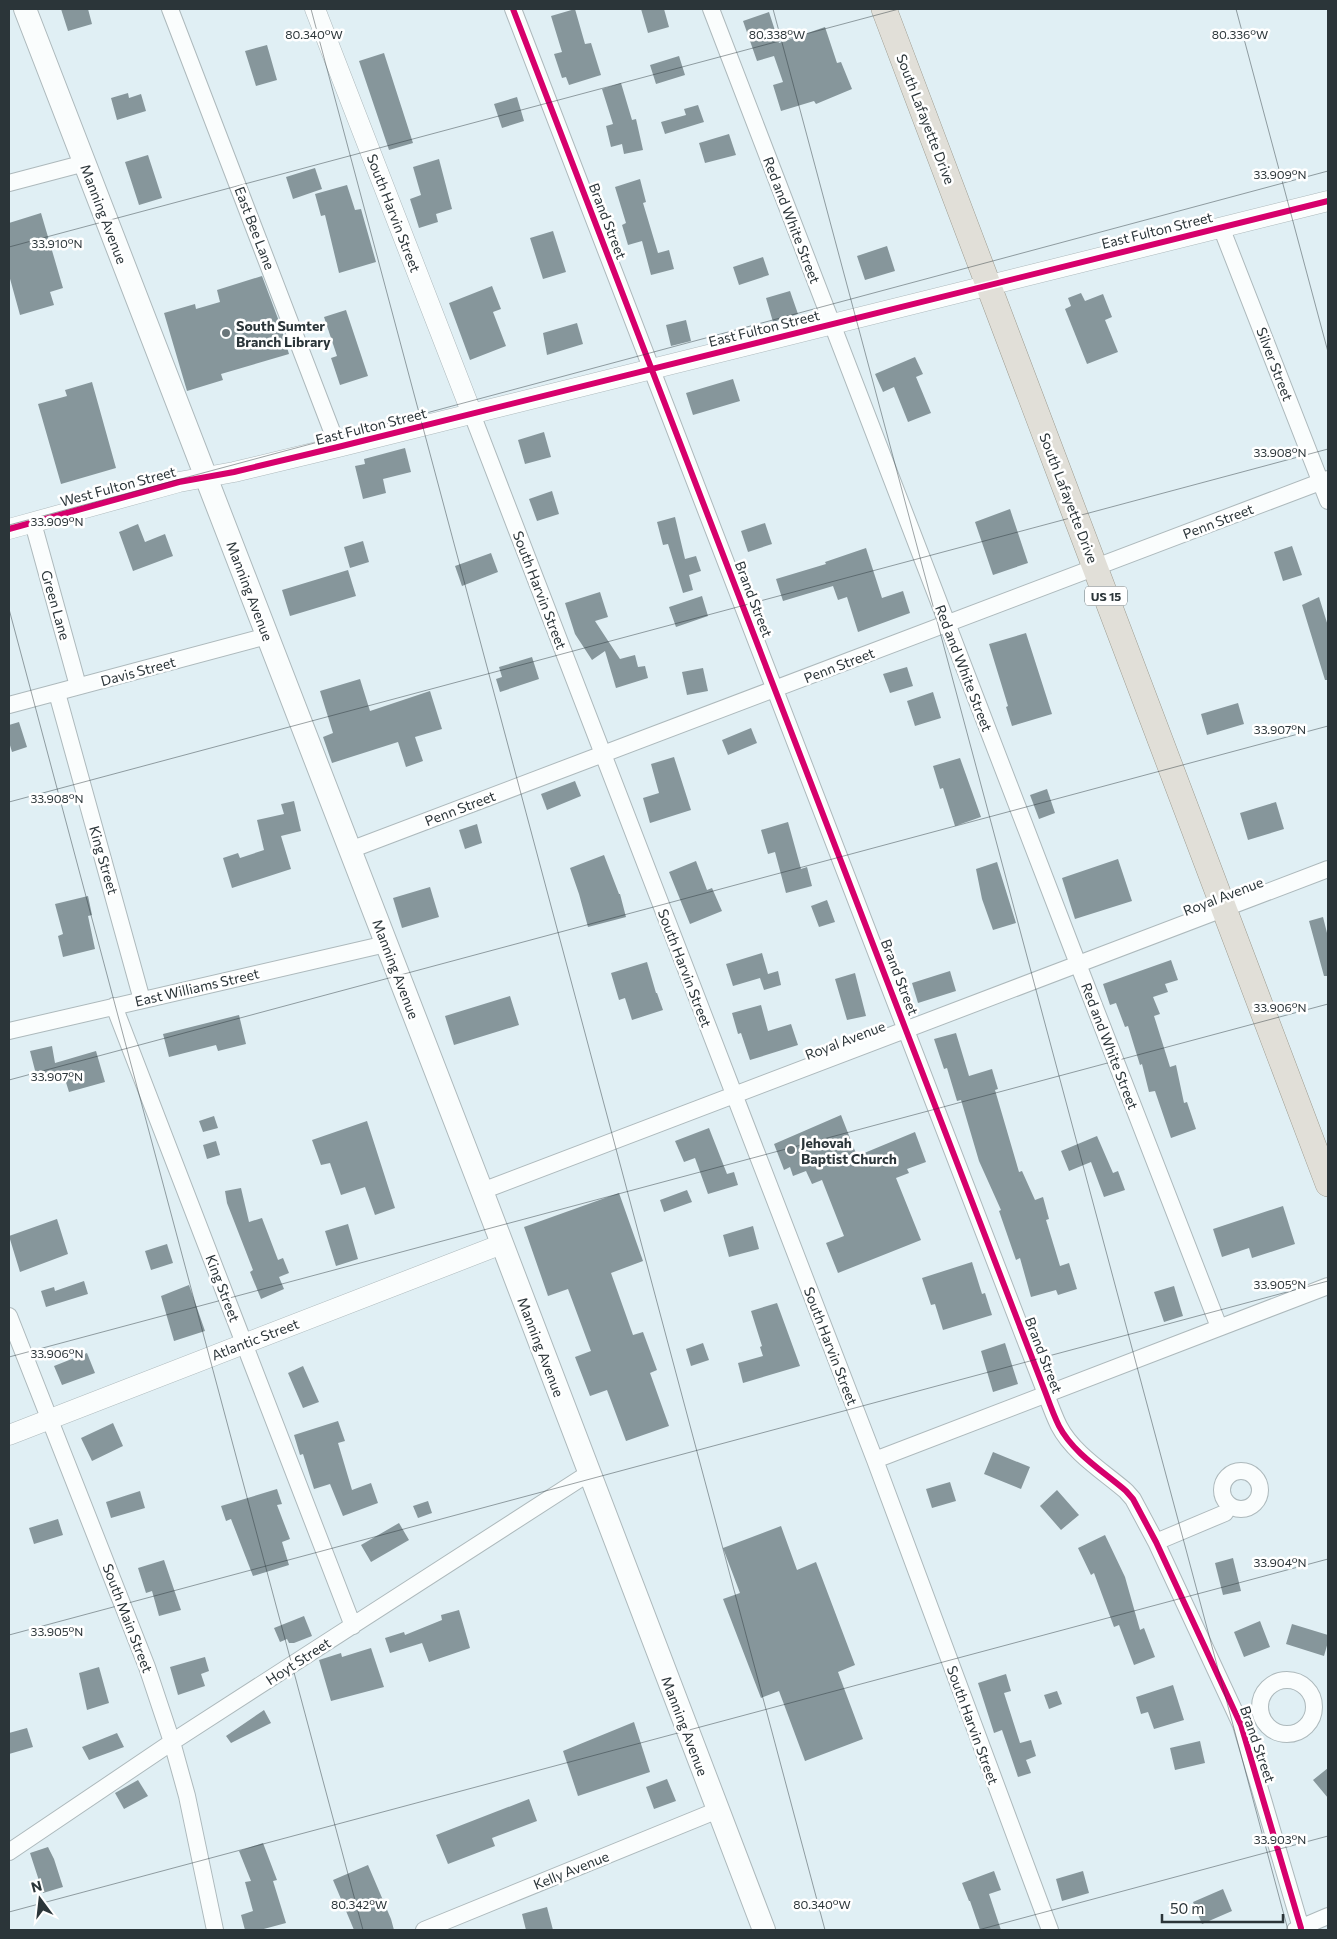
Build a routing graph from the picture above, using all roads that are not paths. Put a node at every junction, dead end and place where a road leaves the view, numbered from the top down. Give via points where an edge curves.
1 (25, 9) edge
2 (170, 9) edge
3 (315, 9) edge
4 (513, 9) edge
5 (711, 9) edge
6 (884, 9) edge
7 (84, 163) junction
8 (9, 183) edge
9 (1328, 201) edge
10 (1221, 227) junction
11 (989, 285) junction
12 (832, 324) junction
13 (651, 369) junction
14 (472, 414) junction
15 (338, 447) junction
16 (205, 477) junction
17 (1325, 481) edge
18 (1328, 501) edge
19 (33, 523) junction
20 (9, 529) edge
21 (1096, 568) junction
22 (947, 624) junction
23 (267, 636) junction
24 (78, 686) junction
25 (775, 689) junction
26 (57, 692) junction
27 (9, 705) edge
28 (603, 754) junction
29 (350, 850) junction
30 (1328, 869) edge
31 (1224, 909) junction
32 (386, 944) junction
33 (1078, 964) junction
34 (142, 1000) junction
35 (114, 1006) junction
36 (9, 1030) edge
37 (906, 1030) junction
38 (734, 1095) junction
39 (1328, 1184) edge
40 (482, 1191) junction
41 (502, 1244) junction
42 (1328, 1286) edge
43 (9, 1316) edge
44 (1219, 1327) junction
45 (244, 1344) junction
46 (1046, 1394) junction
47 (49, 1419) junction
48 (9, 1435) edge
49 (875, 1460) junction
50 (588, 1472) junction
51 (1229, 1506) dead end
52 (1156, 1542) junction
53 (353, 1626) junction
54 (1262, 1716) dead end
55 (1241, 1725) junction
56 (172, 1742) junction
57 (718, 1810) junction
58 (9, 1852) edge
59 (1328, 1916) edge
60 (1298, 1929) edge
61 (215, 1930) edge
62 (424, 1930) edge
63 (764, 1930) edge
64 (1050, 1930) edge

1 - 7 main road, Manning Avenue
2 - 15 street, East Bee Lane
3 - 14 street, South Harvin Street
4 - 13 street, Brand Street
5 - 12 street, Red and White Street
6 - 11 main road, South Lafayette Drive / US 15
7 - 8 street
7 - 16 main road, Manning Avenue
9 - 10 street, East Fulton Street
10 - 11 street, East Fulton Street
10 - 17 street, Silver Street
11 - 12 street, East Fulton Street
11 - 21 main road, South Lafayette Drive / US 15
12 - 13 street, East Fulton Street
12 - 22 street, Red and White Street
13 - 14 street, East Fulton Street
13 - 25 street, Brand Street
14 - 15 street, East Fulton Street
14 - 28 street, South Harvin Street
15 - 16 street, East Fulton Street
16 - 19 street, West Fulton Street
16 - 23 main road, Manning Avenue
17 - 18 street, Silver Street
17 - 21 street, Penn Street
19 - 20 street, West Fulton Street
19 - 24 street, Green Lane
21 - 22 street, Penn Street
21 - 31 main road, South Lafayette Drive / US 15
22 - 25 street, Penn Street
22 - 33 street, Red and White Street
23 - 24 street, Davis Street
23 - 29 main road, Manning Avenue
24 - 26 street, Davis Street
25 - 28 street, Penn Street
25 - 37 street, Brand Street
26 - 27 street, Davis Street
26 - 34 street, King Street
28 - 29 street, Penn Street
28 - 38 street, South Harvin Street
29 - 32 main road, Manning Avenue
30 - 31 street, Royal Avenue
31 - 33 street, Royal Avenue
31 - 39 main road, South Lafayette Drive / US 15
32 - 34 street, East Williams Street
32 - 40 main road, Manning Avenue
33 - 37 street, Royal Avenue
33 - 44 street, Red and White Street
34 - 35 street, East Williams Street
35 - 36 street, East Williams Street
35 - 45 street, King Street
37 - 38 street, Royal Avenue
37 - 46 street, Brand Street
38 - 40 street, Royal Avenue
38 - 49 street, South Harvin Street
40 - 41 main road, Manning Avenue
41 - 45 street, Atlantic Street
41 - 50 main road, Manning Avenue
42 - 44 street
43 - 47 street, South Main Street
44 - 46 street
45 - 47 street, Atlantic Street
45 - 53 street, King Street
46 - 49 street
46 - 52 street, Brand Street via 1059,1426 1074,1447 1134,1499
47 - 48 street, Atlantic Street
47 - 56 street, South Main Street via 148,1667
49 - 64 street, South Harvin Street
50 - 53 street, Hoyt Street
50 - 57 main road, Manning Avenue
51 - 52 street via 1225,1513
52 - 55 street, Brand Street
53 - 56 street, Hoyt Street
54 - 55 street
55 - 60 street, Brand Street
56 - 58 street, Hoyt Street
56 - 61 street, South Main Street via 187,1796
57 - 62 street, Kelly Avenue
57 - 63 main road, Manning Avenue
59 - 60 street

